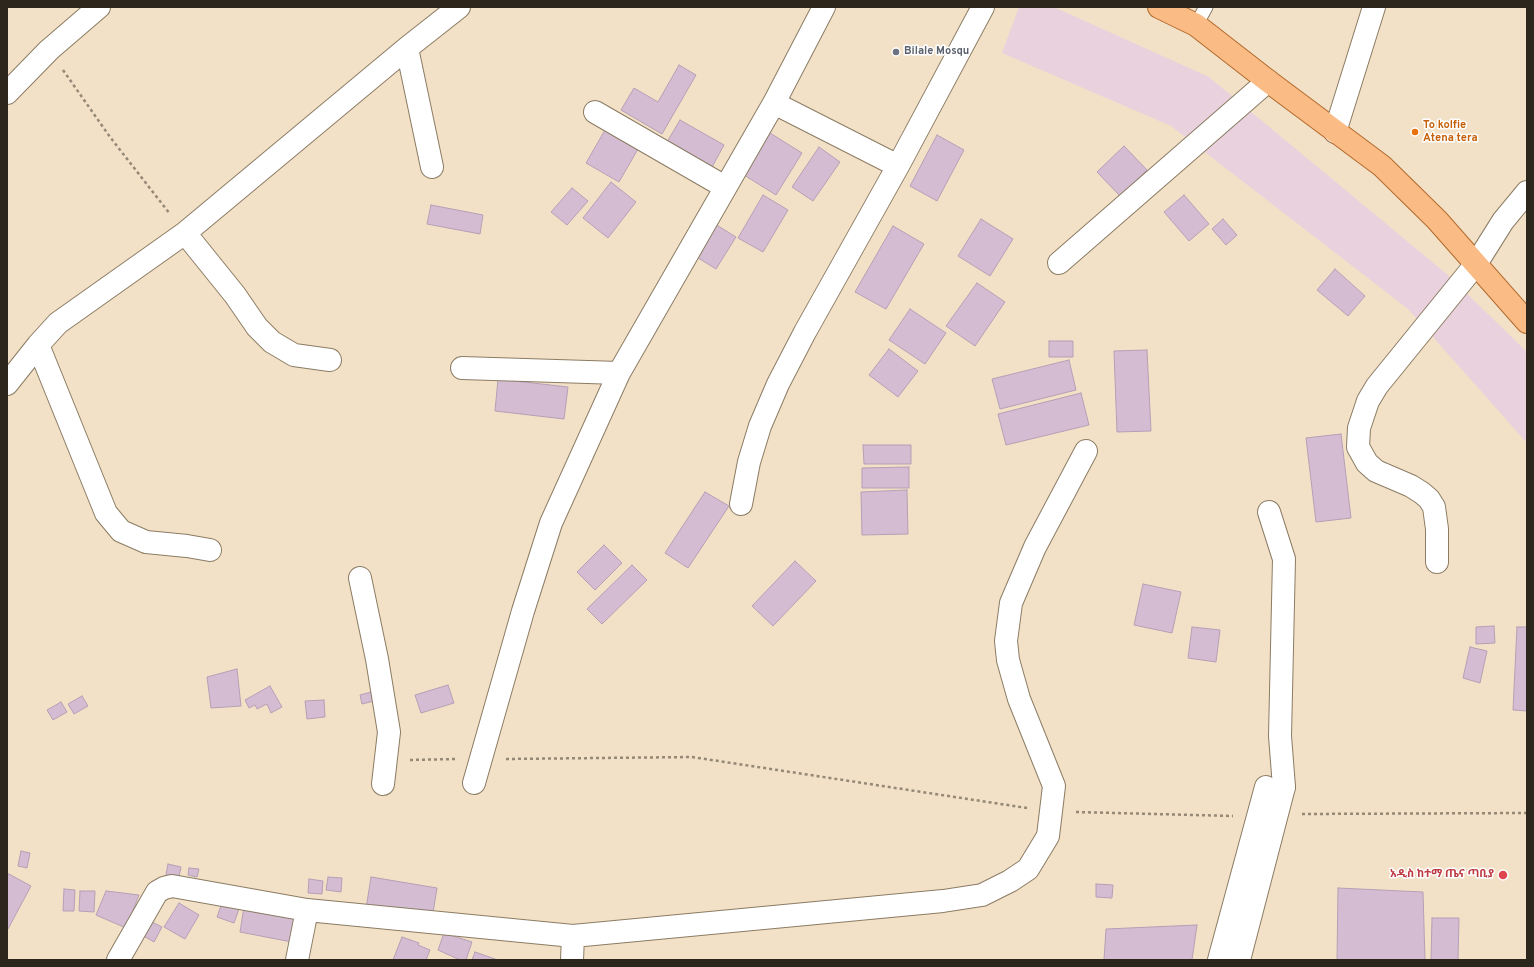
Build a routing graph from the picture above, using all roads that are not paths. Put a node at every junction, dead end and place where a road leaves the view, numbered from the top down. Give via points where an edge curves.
1 (98, 7) edge
2 (459, 7) edge
3 (824, 7) edge
4 (983, 7) edge
5 (1159, 7) edge
6 (1374, 7) edge
7 (1201, 16) edge
8 (407, 48) junction
9 (1268, 81) junction
10 (7, 94) edge
11 (774, 103) junction
12 (595, 112) dead end
13 (1335, 132) junction
14 (898, 166) junction
15 (432, 168) dead end
16 (725, 187) junction
17 (1527, 192) edge
18 (185, 233) junction
19 (1059, 263) dead end
20 (1476, 264) junction
21 (1527, 322) edge
22 (38, 345) junction
23 (330, 360) dead end
24 (462, 368) dead end
25 (618, 373) junction
26 (7, 384) edge
27 (1086, 451) dead end
28 (741, 504) dead end
29 (1269, 512) dead end
30 (210, 550) dead end
31 (1437, 562) dead end
32 (360, 578) dead end
33 (474, 783) dead end
34 (383, 784) dead end
35 (1268, 815) junction
36 (307, 910) junction
37 (573, 936) junction
38 (118, 960) edge
39 (298, 960) edge
40 (572, 960) edge
41 (1219, 960) edge
42 (1239, 960) edge

1 - 10 street via 49,50
2 - 8 street
3 - 11 street
4 - 14 street
5 - 7 main road
6 - 13 street
7 - 9 main road
8 - 15 street
8 - 18 street
9 - 13 main road
9 - 19 street
11 - 14 street
11 - 16 street
12 - 16 street
13 - 20 main road via 1382,166 1437,220
14 - 28 street via 804,332 778,384 760,426 749,462
16 - 25 street
17 - 20 street via 1502,221
18 - 22 street via 58,323
18 - 23 street via 257,327 272,342 294,355
20 - 21 main road
20 - 31 street via 1377,386 1368,400 1359,428 1358,447 1367,463 1376,471 1422,493 1434,507
22 - 26 street
22 - 30 street via 106,513 122,531 146,542
24 - 25 street
25 - 33 street via 551,523
27 - 37 street via 1035,547 1011,603 1006,641 1008,660 1019,699 1054,786 1048,836 1028,869 982,895 943,901
29 - 35 street via 1284,559 1280,736 1275,787
32 - 34 street via 389,732
35 - 41 street
35 - 42 street
36 - 37 street
36 - 38 street via 172,886 164,888 157,892
36 - 39 street
37 - 40 street

